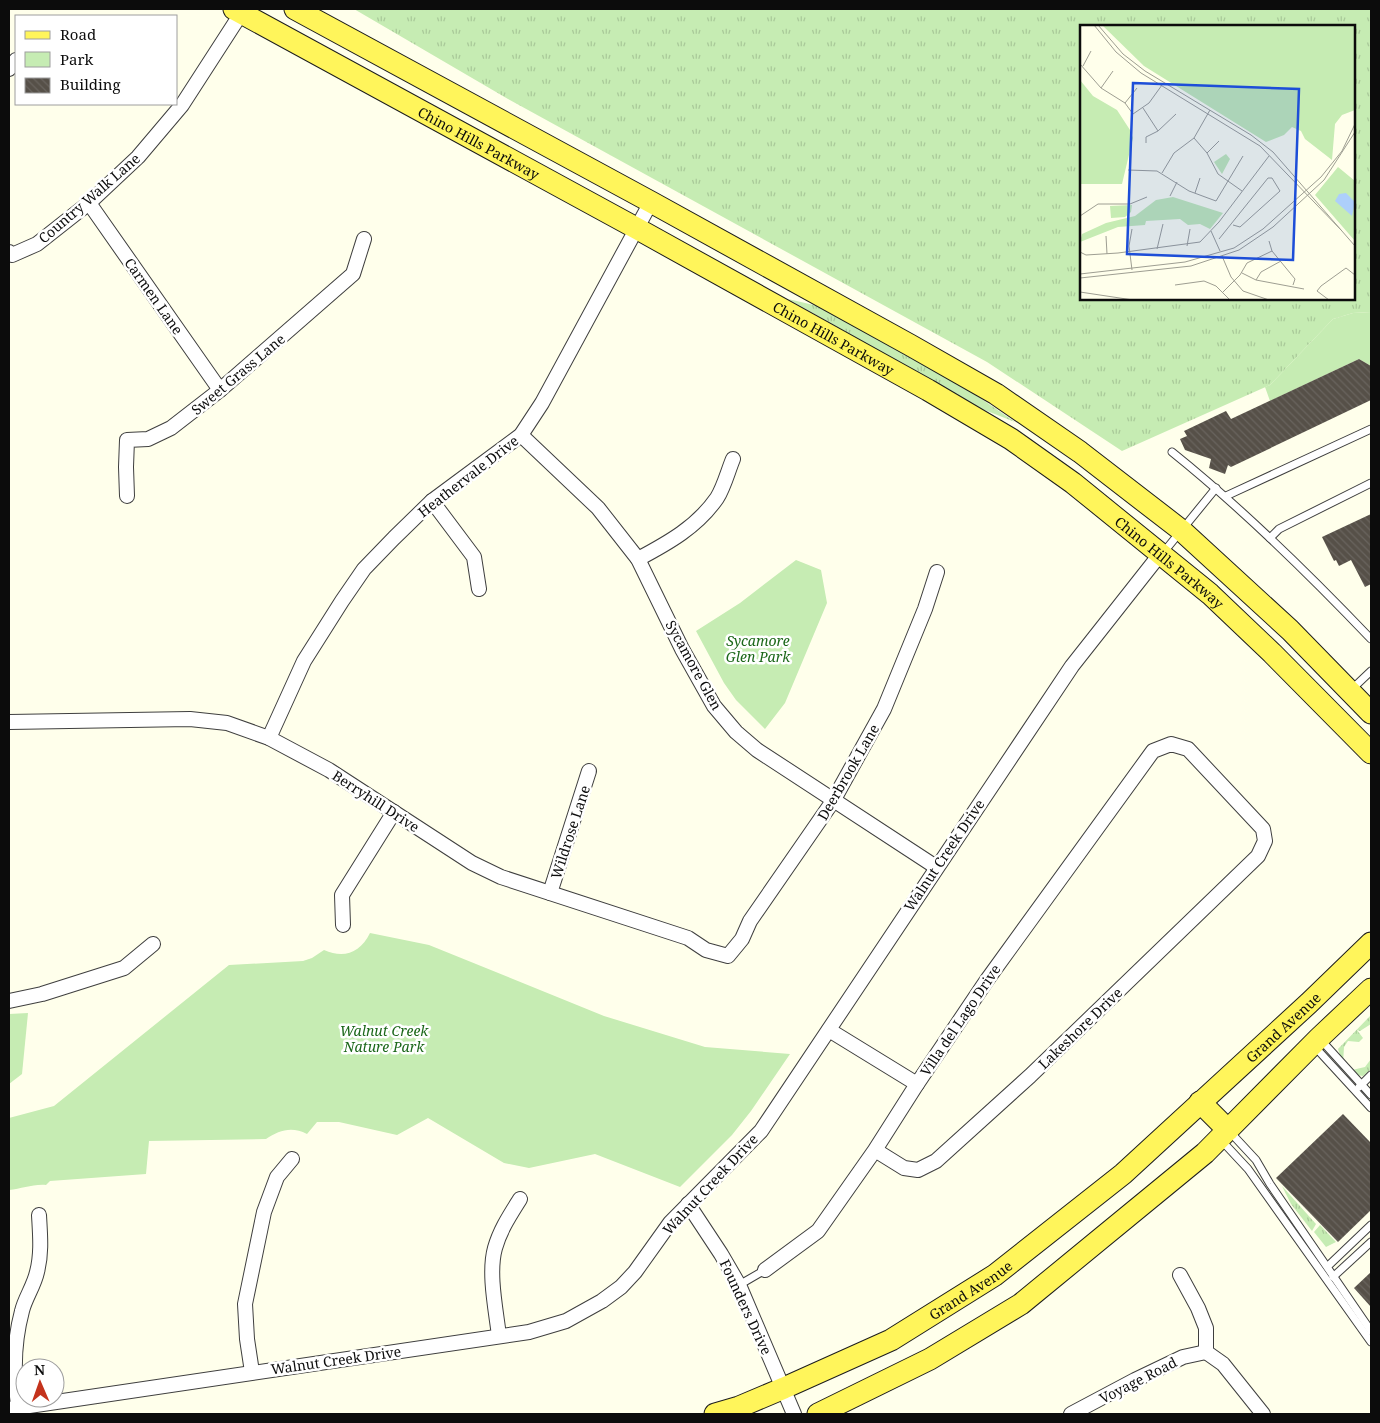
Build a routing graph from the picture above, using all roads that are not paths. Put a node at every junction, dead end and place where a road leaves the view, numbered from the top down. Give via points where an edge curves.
1 (295, 9) edge
2 (240, 10) edge
3 (89, 202) junction
4 (650, 202) junction
5 (636, 228) junction
6 (364, 239) dead end
7 (10, 254) edge
8 (220, 390) junction
9 (1371, 429) edge
10 (521, 434) junction
11 (1172, 452) dead end
12 (733, 459) dead end
13 (1371, 483) edge
14 (1216, 488) junction
15 (127, 496) dead end
16 (1226, 496) junction
17 (432, 501) junction
18 (1181, 530) junction
19 (1270, 538) junction
20 (1158, 558) junction
21 (638, 559) junction
22 (937, 572) dead end
23 (479, 589) dead end
24 (1371, 639) edge
25 (1371, 671) edge
26 (1350, 691) junction
27 (1371, 713) edge
28 (9, 722) edge
29 (269, 738) junction
30 (1371, 753) edge
31 (589, 771) dead end
32 (833, 801) junction
33 (394, 812) junction
34 (1265, 841) joint
35 (936, 867) junction
36 (550, 893) junction
37 (343, 925) dead end
38 (1371, 942) edge
39 (153, 944) dead end
40 (728, 956) joint
41 (1371, 989) edge
42 (9, 1001) edge
43 (829, 1030) junction
44 (1316, 1041) junction
45 (1371, 1075) edge
46 (917, 1084) junction
47 (1362, 1084) junction
48 (1355, 1090) junction
49 (1371, 1095) edge
50 (1196, 1106) junction
51 (1371, 1108) edge
52 (1224, 1134) junction
53 (875, 1150) junction
54 (292, 1159) dead end
55 (520, 1199) dead end
56 (688, 1204) junction
57 (38, 1215) dead end
58 (1371, 1225) edge
59 (1371, 1242) edge
60 (1328, 1266) junction
61 (765, 1270) joint
62 (1180, 1275) dead end
63 (1333, 1277) junction
64 (739, 1285) junction
65 (1371, 1331) edge
66 (498, 1336) junction
67 (1371, 1342) edge
68 (1206, 1352) junction
69 (252, 1372) junction
70 (784, 1388) junction
71 (16, 1411) edge
72 (715, 1414) edge
73 (794, 1414) edge
74 (818, 1414) edge
75 (1071, 1414) edge
76 (1263, 1414) edge

1 - 4 main road, Chino Hills Parkway
2 - 3 street, Country Walk Lane via 182,105 138,157
2 - 5 main road, Chino Hills Parkway
3 - 7 street, Country Walk Lane via 37,244
3 - 8 street, Carmen Lane
4 - 5 street, Heathervale Drive
4 - 18 main road, Chino Hills Parkway via 996,394 1080,452
5 - 10 street, Heathervale Drive via 542,403
5 - 20 main road, Chino Hills Parkway via 1011,439 1073,483
6 - 8 street, Sweet Grass Lane via 353,274
8 - 15 street, Sweet Grass Lane via 171,428 148,439 127,440
9 - 16 lane
10 - 17 street, Heathervale Drive
10 - 21 street, Sycamore Glen via 598,508
11 - 14 lane
12 - 21 street via 717,497 696,522 669,543
13 - 19 lane via 1279,529
14 - 16 lane
14 - 18 lane, Walnut Creek Drive
16 - 19 lane
17 - 23 street via 474,557
17 - 29 street, Heathervale Drive via 364,569 304,662
18 - 20 lane, Walnut Creek Drive
18 - 26 main road, Chino Hills Parkway via 1290,630
19 - 24 lane
20 - 30 main road, Chino Hills Parkway via 1210,594
20 - 35 street, Walnut Creek Drive via 1072,666
21 - 32 street, Sycamore Glen via 714,706 757,750
22 - 32 street, Deerbrook Lane via 884,709
25 - 26 lane
26 - 27 main road, Chino Hills Parkway
28 - 29 street, Berryhill Drive via 190,719 227,723
29 - 33 street, Berryhill Drive via 329,770
31 - 36 street, Wildrose Lane
32 - 35 street, Sycamore Glen
32 - 40 street, Deerbrook Lane via 750,921 742,940
33 - 36 street, Berryhill Drive via 472,863 501,877
33 - 37 street via 342,895
34 - 46 street, Villa del Lago Drive via 1263,829 1188,749 1171,744 1153,752 987,980
34 - 53 street, Lakeshore Drive via 1251,863 1030,1076 936,1161 918,1170 904,1168
35 - 43 street, Walnut Creek Drive
36 - 40 street, Berryhill Drive via 688,938 706,950
38 - 50 main road, Grand Avenue
39 - 42 street via 124,968
41 - 44 main road
43 - 46 street
43 - 56 street, Walnut Creek Drive via 761,1131
44 - 47 lane
44 - 48 lane
44 - 52 main road
45 - 47 lane
46 - 53 street, Villa del Lago Drive
47 - 48 lane
47 - 49 lane
48 - 51 lane
50 - 52 main road
50 - 70 main road, Grand Avenue via 1123,1174 995,1276 891,1340
52 - 60 lane via 1256,1160
52 - 67 lane
52 - 74 main road via 1021,1304 930,1359
53 - 61 street, Villa del Lago Drive via 818,1231
54 - 69 street via 278,1177 264,1212 252,1265 245,1304
55 - 66 street via 501,1230 494,1249
56 - 64 street, Founders Drive
56 - 66 street, Walnut Creek Drive via 670,1223 635,1272 602,1301 566,1321 530,1332
57 - 71 street via 41,1242 37,1273 22,1310 15,1352
58 - 60 lane
59 - 63 lane
60 - 63 lane
61 - 64 lane, Villa del Lago Drive
62 - 68 street via 1206,1328
63 - 65 lane
64 - 70 street, Founders Drive
66 - 69 street, Walnut Creek Drive
68 - 75 street, Voyage Road via 1183,1356
68 - 76 street via 1223,1364
69 - 71 street, Walnut Creek Drive
70 - 72 main road, Grand Avenue
70 - 73 street, Founders Drive

